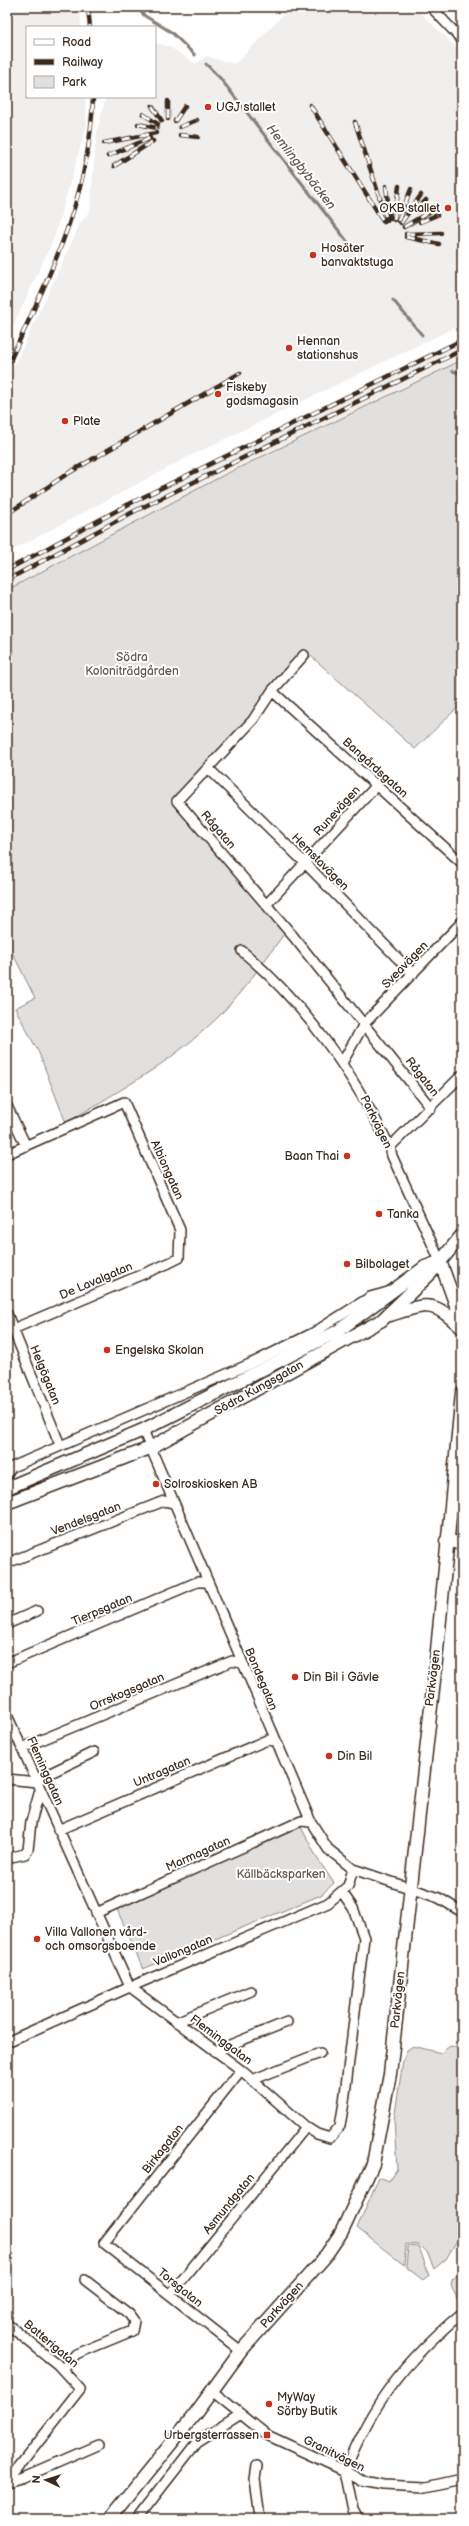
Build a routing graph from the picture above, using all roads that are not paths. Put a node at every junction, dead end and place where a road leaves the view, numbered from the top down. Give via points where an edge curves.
1 (432, 7) edge
2 (462, 40) edge
3 (304, 656) dead end
4 (272, 691) junction
5 (208, 768) junction
6 (377, 785) junction
7 (462, 863) edge
8 (306, 864) junction
9 (266, 905) junction
10 (462, 922) edge
11 (242, 951) dead end
12 (413, 974) junction
13 (364, 1024) junction
14 (342, 1063) junction
15 (462, 1075) edge
16 (7, 1106) edge
17 (431, 1108) junction
18 (26, 1146) junction
19 (390, 1147) junction
20 (7, 1154) edge
21 (462, 1235) edge
22 (181, 1249) joint
23 (440, 1261) junction
24 (395, 1290) junction
25 (7, 1314) edge
26 (387, 1316) junction
27 (462, 1322) edge
28 (462, 1328) edge
29 (13, 1329) junction
30 (462, 1393) edge
31 (143, 1430) junction
32 (60, 1446) junction
33 (150, 1448) junction
34 (7, 1474) edge
35 (7, 1488) edge
36 (7, 1503) edge
37 (174, 1503) junction
38 (446, 1541) junction
39 (462, 1543) edge
40 (7, 1563) edge
41 (208, 1582) junction
42 (37, 1611) dead end
43 (7, 1624) edge
44 (7, 1663) edge
45 (241, 1663) junction
46 (7, 1715) edge
47 (275, 1741) junction
48 (22, 1748) junction
49 (94, 1752) dead end
50 (7, 1779) edge
51 (38, 1784) junction
52 (310, 1822) junction
53 (58, 1830) junction
54 (7, 1858) edge
55 (353, 1869) junction
56 (410, 1887) junction
57 (342, 1892) junction
58 (462, 1912) edge
59 (96, 1913) junction
60 (130, 1987) junction
61 (251, 1991) dead end
62 (176, 2022) junction
63 (287, 2022) dead end
64 (7, 2042) edge
65 (216, 2051) junction
66 (320, 2053) dead end
67 (241, 2070) junction
68 (252, 2080) junction
69 (306, 2127) junction
70 (104, 2242) joint
71 (85, 2280) dead end
72 (170, 2295) junction
73 (462, 2313) edge
74 (7, 2324) edge
75 (241, 2351) junction
76 (63, 2369) junction
77 (212, 2391) junction
78 (241, 2414) junction
79 (98, 2445) dead end
80 (257, 2466) dead end
81 (345, 2471) junction
82 (462, 2479) edge
83 (7, 2482) edge
84 (110, 2519) edge
85 (137, 2519) edge
86 (260, 2519) edge
87 (358, 2519) edge

1 - 2 street
3 - 4 street, Rågatan
4 - 5 street, Rågatan via 253,720
4 - 6 street, Bangårdsgatan
5 - 8 street, Hemstavägen
5 - 9 street, Rågatan via 177,801
6 - 7 street, Bangårdsgatan
6 - 8 street, Runevägen
8 - 9 street, Runevägen
8 - 12 street, Hemstavägen
9 - 13 street, Rågatan
10 - 12 street, Sveavägen
11 - 14 street, Parkvägen via 298,1007 321,1033
12 - 13 street, Sveavägen
13 - 14 street
13 - 17 street, Rågatan
14 - 19 street, Parkvägen via 364,1096
15 - 17 street
16 - 18 street
17 - 19 street
18 - 20 street
18 - 22 street, Albiongatan via 124,1102 180,1230
19 - 23 street, Parkvägen
21 - 23 main road
22 - 29 street, De Lavalgatan via 179,1258 169,1263
23 - 24 main road, Södra Kungsgatan via 425,1267
23 - 26 main road, Södra Kungsgatan
23 - 27 main road, Parkvägen
24 - 31 main road, Södra Kungsgatan via 338,1331
24 - 32 street, Södra Kungsgatan via 370,1297 313,1333 250,1364
25 - 29 street, Helgögatan
26 - 28 main road via 432,1305
26 - 33 main road, Södra Kungsgatan
29 - 32 street, Helgögatan
30 - 38 main road, Parkvägen
31 - 33 street, Bondegatan
31 - 35 main road, Södra Kungsgatan
32 - 34 street, Södra Kungsgatan via 12,1467
33 - 36 main road, Södra Kungsgatan
33 - 37 street, Bondegatan
37 - 40 street, Vendelsgatan via 164,1501
37 - 41 street, Bondegatan
38 - 39 main road
38 - 56 main road, Parkvägen via 435,1671
41 - 44 street, Tierpsgatan via 198,1582
41 - 45 street, Bondegatan
42 - 43 street
45 - 47 street, Bondegatan
45 - 48 street, Orrskogsgatan via 232,1661
46 - 48 street, Fleminggatan
47 - 52 street, Bondegatan
47 - 53 street, Untragatan via 267,1740
48 - 51 street, Fleminggatan
49 - 51 street
50 - 51 street
51 - 53 street, Fleminggatan
51 - 54 street via 28,1850 25,1854
52 - 55 street, Bondegatan via 328,1848
52 - 59 street, Marmagatan via 301,1821
53 - 59 street, Fleminggatan
55 - 56 street, Bondegatan
55 - 57 street, Vallongatan via 348,1886
56 - 58 street, Bondegatan via 439,1898
56 - 75 main road, Parkvägen via 390,2074 373,2164 341,2233 324,2258
57 - 60 street, Vallongatan via 328,1903
57 - 69 street, Fleminggatan via 352,1908 364,1938 344,2102 340,2126 330,2138
59 - 60 street, Fleminggatan
60 - 62 street, Fleminggatan
60 - 64 street, Vallongatan
61 - 62 street
62 - 65 street, Fleminggatan
63 - 65 street
65 - 67 street, Fleminggatan
66 - 68 street
67 - 68 street, Fleminggatan
67 - 70 street, Birkagatan
68 - 69 street, Fleminggatan
69 - 72 street, Asmundgatan
70 - 72 street, Torsgatan
71 - 76 street via 129,2314 134,2321 132,2331 76,2354
72 - 75 street, Torsgatan
73 - 81 street via 432,2338 397,2376 377,2403
74 - 76 street, Batterigatan
75 - 77 main road, Parkvägen
76 - 83 street, Batterigatan via 80,2389
77 - 78 street, Granitvägen
77 - 84 main road, Parkvägen
78 - 81 street, Granitvägen via 267,2435
78 - 85 street via 197,2442
79 - 83 street
80 - 86 street via 255,2479
81 - 82 street, Granitvägen via 362,2481 403,2487 426,2487
81 - 87 street via 353,2510

